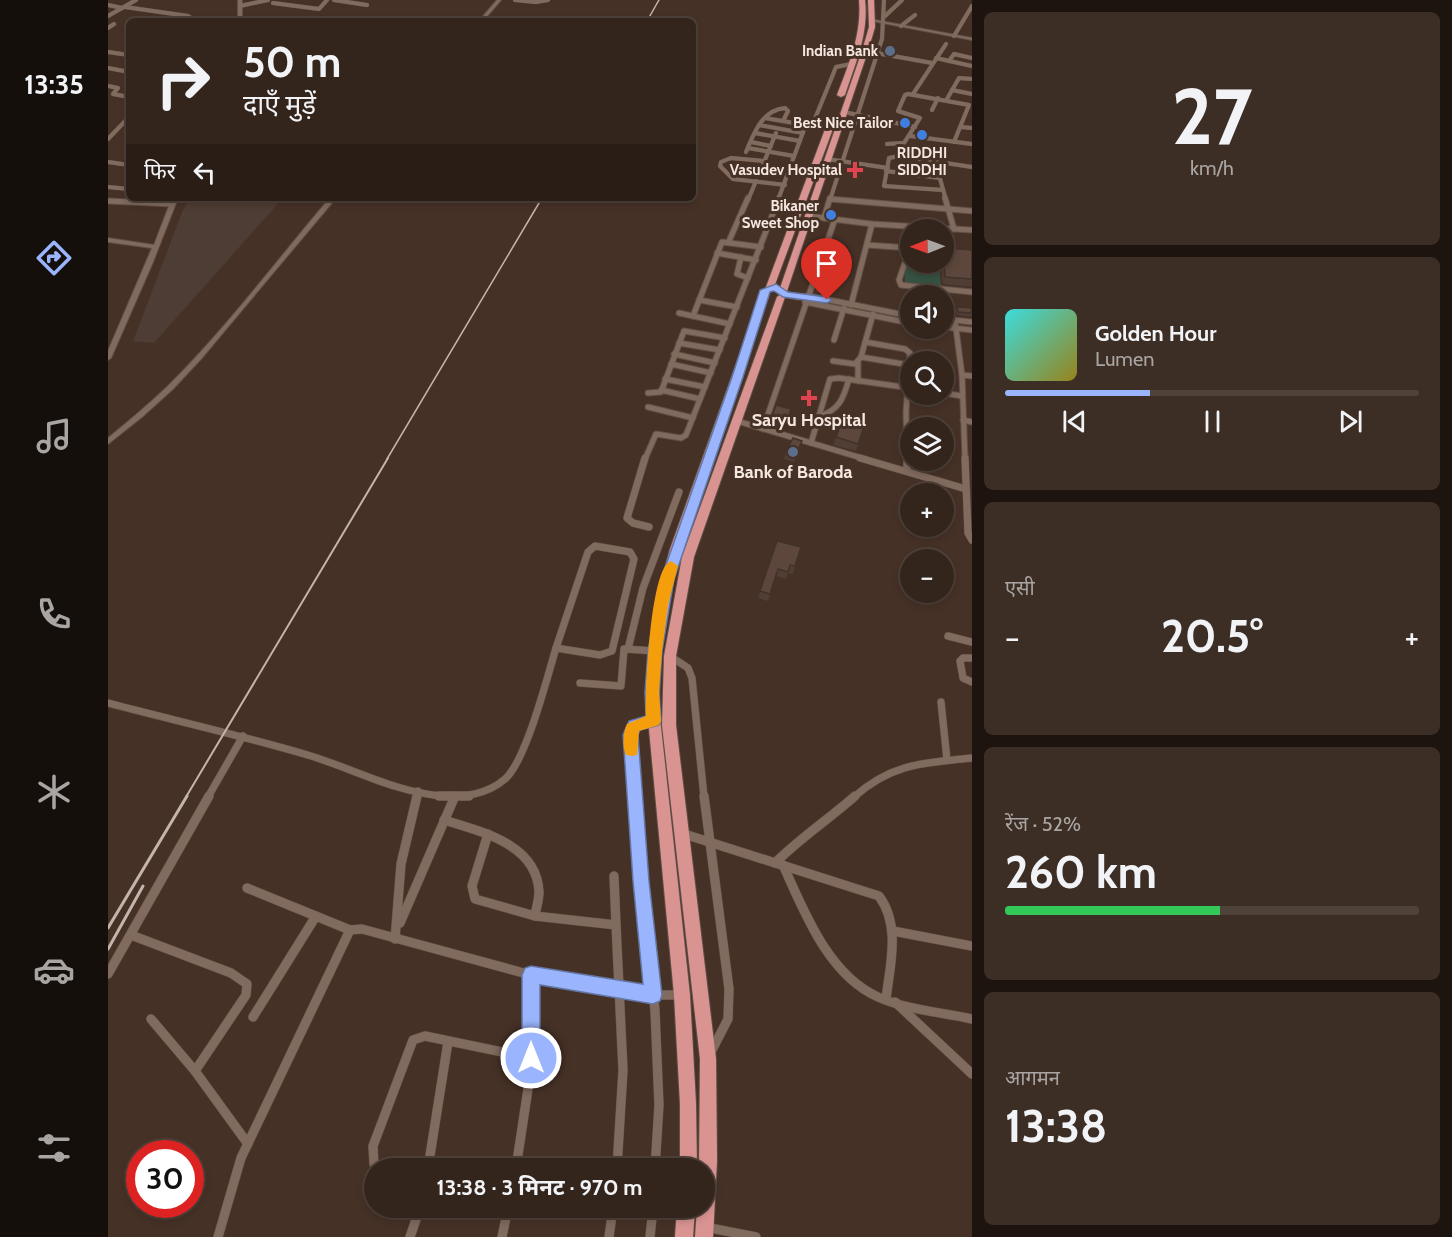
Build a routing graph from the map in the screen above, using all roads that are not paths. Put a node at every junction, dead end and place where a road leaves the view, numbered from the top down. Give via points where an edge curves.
1 (136, 0) edge
2 (268, 0) edge
3 (327, 0) edge
4 (334, 0) edge
5 (499, 0) edge
6 (515, 0) edge
7 (548, 0) edge
8 (862, 0) edge
9 (872, 0) edge
10 (884, 0) edge
11 (902, 0) edge
12 (275, 1) edge
13 (240, 3) edge
14 (254, 4) junction
15 (108, 5) edge
16 (368, 5) dead end
17 (972, 6) edge
18 (124, 7) junction
19 (915, 15) dead end
20 (108, 16) edge
21 (964, 17) junction
22 (191, 18) edge
23 (484, 18) edge
24 (972, 18) edge
25 (885, 19) junction
26 (872, 20) junction
27 (114, 24) dead end
28 (901, 26) junction
29 (108, 28) edge
30 (954, 36) junction
31 (972, 39) edge
32 (946, 44) dead end
33 (865, 51) junction
34 (941, 51) junction
35 (108, 52) edge
36 (878, 53) junction
37 (954, 54) junction
38 (126, 55) edge
39 (936, 58) junction
40 (972, 58) edge
41 (949, 61) junction
42 (932, 63) junction
43 (846, 64) junction
44 (972, 66) edge
45 (108, 68) edge
46 (126, 71) edge
47 (972, 79) edge
48 (108, 86) edge
49 (952, 90) junction
50 (914, 94) junction
51 (972, 94) edge
52 (126, 96) edge
53 (938, 98) junction
54 (946, 99) junction
55 (932, 110) dead end
56 (970, 110) edge
57 (844, 112) junction
58 (857, 114) junction
59 (765, 118) junction
60 (126, 120) edge
61 (783, 121) junction
62 (759, 125) junction
63 (811, 125) junction
64 (915, 127) junction
65 (961, 127) junction
66 (779, 128) junction
67 (826, 128) junction
68 (972, 128) edge
69 (755, 133) junction
70 (803, 133) junction
71 (910, 136) junction
72 (774, 137) junction
73 (108, 139) edge
74 (800, 141) junction
75 (751, 142) junction
76 (954, 142) junction
77 (887, 144) dead end
78 (972, 144) edge
79 (771, 146) junction
80 (768, 152) junction
81 (794, 156) junction
82 (827, 159) junction
83 (765, 161) junction
84 (843, 161) junction
85 (935, 161) junction
86 (108, 162) edge
87 (126, 165) edge
88 (972, 166) edge
89 (762, 167) dead end
90 (887, 170) junction
91 (940, 178) junction
92 (756, 181) junction
93 (785, 184) junction
94 (108, 188) edge
95 (126, 189) edge
96 (943, 190) junction
97 (830, 199) junction
98 (108, 201) edge
99 (173, 201) edge
100 (330, 201) edge
101 (948, 209) junction
102 (972, 211) edge
103 (808, 216) junction
104 (824, 218) junction
105 (835, 219) junction
106 (951, 219) edge
107 (872, 224) junction
108 (900, 226) edge
109 (954, 229) edge
110 (972, 230) edge
111 (108, 240) edge
112 (729, 241) junction
113 (867, 245) junction
114 (156, 247) junction
115 (761, 247) junction
116 (900, 247) edge
117 (717, 253) junction
118 (741, 257) junction
119 (756, 260) junction
120 (901, 273) edge
121 (748, 278) junction
122 (767, 291) junction
123 (972, 292) edge
124 (782, 294) junction
125 (809, 296) junction
126 (798, 297) junction
127 (699, 300) junction
128 (806, 303) junction
129 (848, 305) junction
130 (737, 307) junction
131 (874, 310) junction
132 (843, 311) junction
133 (679, 313) dead end
134 (900, 314) edge
135 (693, 316) junction
136 (872, 317) junction
137 (900, 321) edge
138 (972, 322) edge
139 (730, 324) junction
140 (956, 325) junction
141 (972, 330) edge
142 (724, 338) junction
143 (834, 340) dead end
144 (865, 342) junction
145 (679, 343) junction
146 (720, 350) junction
147 (908, 351) edge
148 (674, 354) junction
149 (108, 358) edge
150 (859, 360) junction
151 (832, 361) dead end
152 (715, 363) junction
153 (670, 364) junction
154 (900, 364) edge
155 (711, 373) junction
156 (962, 375) junction
157 (972, 376) edge
158 (665, 378) junction
159 (849, 379) junction
160 (858, 381) junction
161 (705, 387) junction
162 (900, 387) edge
163 (661, 390) junction
164 (648, 393) dead end
165 (954, 395) edge
166 (962, 396) junction
167 (700, 399) junction
168 (648, 407) dead end
169 (818, 417) junction
170 (693, 418) junction
171 (963, 420) junction
172 (737, 421) junction
173 (972, 422) edge
174 (763, 429) junction
175 (108, 442) edge
176 (810, 442) junction
177 (900, 469) edge
178 (907, 471) edge
179 (964, 472) junction
180 (972, 473) edge
181 (966, 489) junction
182 (679, 492) dead end
183 (969, 501) edge
184 (649, 527) dead end
185 (972, 540) edge
186 (948, 636) dead end
187 (972, 642) edge
188 (614, 647) junction
189 (555, 648) junction
190 (628, 649) junction
191 (651, 651) junction
192 (670, 656) junction
193 (972, 658) edge
194 (580, 682) dead end
195 (972, 682) edge
196 (941, 702) dead end
197 (108, 703) edge
198 (644, 723) junction
199 (243, 736) junction
200 (972, 758) edge
201 (947, 760) junction
202 (418, 791) junction
203 (455, 796) junction
204 (444, 820) junction
205 (681, 833) junction
206 (488, 834) junction
207 (710, 842) junction
208 (779, 864) junction
209 (614, 876) dead end
210 (247, 888) dead end
211 (316, 916) junction
212 (535, 916) junction
213 (399, 924) junction
214 (616, 925) junction
215 (350, 930) junction
216 (893, 931) junction
217 (131, 935) junction
218 (395, 939) junction
219 (972, 946) edge
220 (108, 974) edge
221 (531, 975) junction
222 (621, 990) junction
223 (656, 995) junction
224 (676, 995) junction
225 (890, 1000) junction
226 (253, 1017) dead end
227 (152, 1019) dead end
228 (972, 1020) edge
229 (448, 1042) junction
230 (531, 1058) junction
231 (708, 1059) junction
232 (195, 1071) junction
233 (972, 1074) edge
234 (248, 1144) junction
235 (373, 1158) edge
236 (430, 1158) edge
237 (517, 1158) edge
238 (618, 1158) edge
239 (656, 1158) edge
240 (688, 1158) edge
241 (417, 1218) edge
242 (506, 1218) edge
243 (612, 1218) edge
244 (652, 1218) edge
245 (685, 1218) edge
246 (704, 1232) edge
247 (218, 1237) edge
248 (410, 1237) edge
249 (502, 1237) edge
250 (609, 1237) edge
251 (650, 1237) edge
252 (684, 1237) edge
253 (756, 1237) edge

1 - 18 street
2 - 14 street
3 - 12 street via 319,9
4 - 16 street
5 - 23 street
6 - 7 street
8 - 43 highway via 862,32
9 - 26 highway
10 - 25 street
11 - 25 street
12 - 14 street
13 - 14 street
15 - 18 street
17 - 21 street
18 - 20 street
18 - 22 street
19 - 28 street
21 - 24 street
21 - 30 street
25 - 26 street
25 - 28 street
25 - 36 street
26 - 33 highway
27 - 29 street
28 - 30 street
30 - 31 street
32 - 34 street
33 - 36 street
33 - 57 highway
34 - 37 street
34 - 39 street
35 - 38 street
36 - 42 street
36 - 58 street
37 - 40 street
37 - 41 street
39 - 41 street
39 - 42 street
41 - 44 street
42 - 50 street
43 - 63 street via 836,67
43 - 67 highway
45 - 46 street
47 - 49 street via 959,78
48 - 52 street via 118,88 112,94
49 - 51 street
49 - 54 street
50 - 53 street
50 - 64 street via 905,95 898,111 920,117
53 - 54 street
53 - 55 street
54 - 56 street via 966,103
56 - 65 street
57 - 58 street
57 - 82 highway
58 - 64 street
58 - 84 street
59 - 61 street
59 - 61 street via 778,108 785,108 788,111
59 - 62 street
60 - 73 street
61 - 63 street
62 - 66 street
62 - 69 street
63 - 67 street
63 - 70 street
64 - 71 street
65 - 68 street
65 - 76 street
66 - 70 street
66 - 72 street
67 - 122 highway
69 - 72 street
69 - 75 street
70 - 74 street
71 - 76 street
71 - 77 street via 903,145
72 - 74 street
72 - 79 street
74 - 81 street
75 - 79 street
75 - 80 street via 747,150
76 - 78 street
79 - 80 street
80 - 81 street
80 - 83 street
81 - 93 street
82 - 84 street
82 - 103 highway
83 - 89 street
83 - 92 street via 731,158 720,164 733,179
84 - 90 street
84 - 97 street
85 - 88 street
85 - 90 street via 892,156
85 - 91 street
86 - 87 street
90 - 91 street
90 - 96 street via 887,187
91 - 96 street
92 - 93 street
92 - 112 street
93 - 115 street
94 - 95 street
96 - 101 street
97 - 101 street
97 - 104 street
98 - 99 street
99 - 114 street
100 - 175 street via 186,370
101 - 102 street
101 - 106 street
103 - 104 street
103 - 124 highway
104 - 105 street
105 - 107 street
105 - 125 street
107 - 108 street
107 - 113 street
109 - 110 street
111 - 114 street
112 - 115 street
112 - 117 street via 722,242
113 - 116 street
113 - 129 street
114 - 149 street
115 - 119 street
117 - 118 street
117 - 127 street
118 - 119 street
118 - 121 street via 736,274
119 - 121 street
120 - 123 street via 902,285
121 - 130 street
122 - 124 highway via 772,298
122 - 191 highway via 676,549
124 - 126 street
124 - 172 highway
125 - 126 street
125 - 128 street
125 - 129 street
126 - 128 street
127 - 130 street
127 - 135 street
128 - 132 street
128 - 174 street
129 - 131 street
129 - 132 street
130 - 139 street
131 - 134 street
131 - 136 street
132 - 136 street
132 - 143 street
133 - 135 street
135 - 139 street
136 - 137 street
136 - 144 street
138 - 140 street
139 - 142 street
140 - 141 street
140 - 156 street
142 - 145 street via 686,331
142 - 146 street
144 - 147 street
144 - 150 street
145 - 146 street
145 - 148 street
146 - 152 street
148 - 152 street
148 - 153 street
150 - 151 street via 851,364
150 - 154 street
150 - 160 street
152 - 155 street
153 - 155 street
153 - 158 street
155 - 161 street
156 - 157 street
156 - 166 street
158 - 161 street
158 - 163 street
159 - 160 street
159 - 169 street via 840,407
159 - 169 street via 829,381
160 - 162 street
161 - 167 street
163 - 164 street
163 - 167 street
165 - 166 street
166 - 171 street
167 - 170 street
168 - 170 street
169 - 176 street
170 - 184 street via 684,437 656,434 648,448 627,518
171 - 173 street
171 - 179 street
172 - 174 street
172 - 192 highway via 688,557
174 - 176 street
176 - 177 street
178 - 181 street
179 - 180 street
179 - 181 street
181 - 183 street
182 - 190 street via 643,588
183 - 185 street via 968,533
186 - 187 street
188 - 189 street via 610,654 600,655
188 - 189 street via 634,559 630,552 600,546 588,552
188 - 190 street
189 - 203 street via 522,752 507,778 492,788
190 - 191 street
190 - 194 street via 621,686
191 - 198 highway via 652,692
192 - 205 highway via 669,724
192 - 207 street via 688,668 692,678
193 - 195 street via 960,661 963,678
196 - 201 street
197 - 199 street
198 - 223 street via 630,735 641,881
198 - 224 highway
199 - 202 street via 324,760 385,784
199 - 217 street
200 - 201 street
201 - 208 street via 910,765 873,780 828,820 800,838
202 - 203 street
202 - 213 street via 400,871
203 - 204 street
204 - 206 street
204 - 213 street
205 - 207 street
205 - 231 highway
206 - 212 street via 515,847 533,871 539,891
206 - 212 street via 472,886 475,899
207 - 208 street
207 - 231 street via 730,1001 728,1019
208 - 216 street via 879,896 888,904
208 - 225 street via 849,977 864,990
209 - 214 street
210 - 211 street
211 - 215 street
211 - 226 street
212 - 214 street
213 - 218 street
214 - 222 street
215 - 218 street via 362,929
215 - 234 street
216 - 219 street
216 - 225 street
217 - 220 street
217 - 232 street via 231,973 247,984 246,995
218 - 221 street
221 - 222 street
221 - 230 street
222 - 223 street
222 - 238 street via 623,1070
223 - 224 street
223 - 239 street via 659,1105
224 - 240 highway via 688,1104
225 - 228 street
225 - 233 street
227 - 232 street
229 - 230 street
229 - 235 street via 425,1036 411,1043 372,1146
229 - 236 street
230 - 237 street
231 - 246 highway
232 - 234 street
234 - 247 street via 235,1173
241 - 248 street
242 - 249 street
243 - 250 street
244 - 251 street
245 - 252 highway
246 - 253 street

